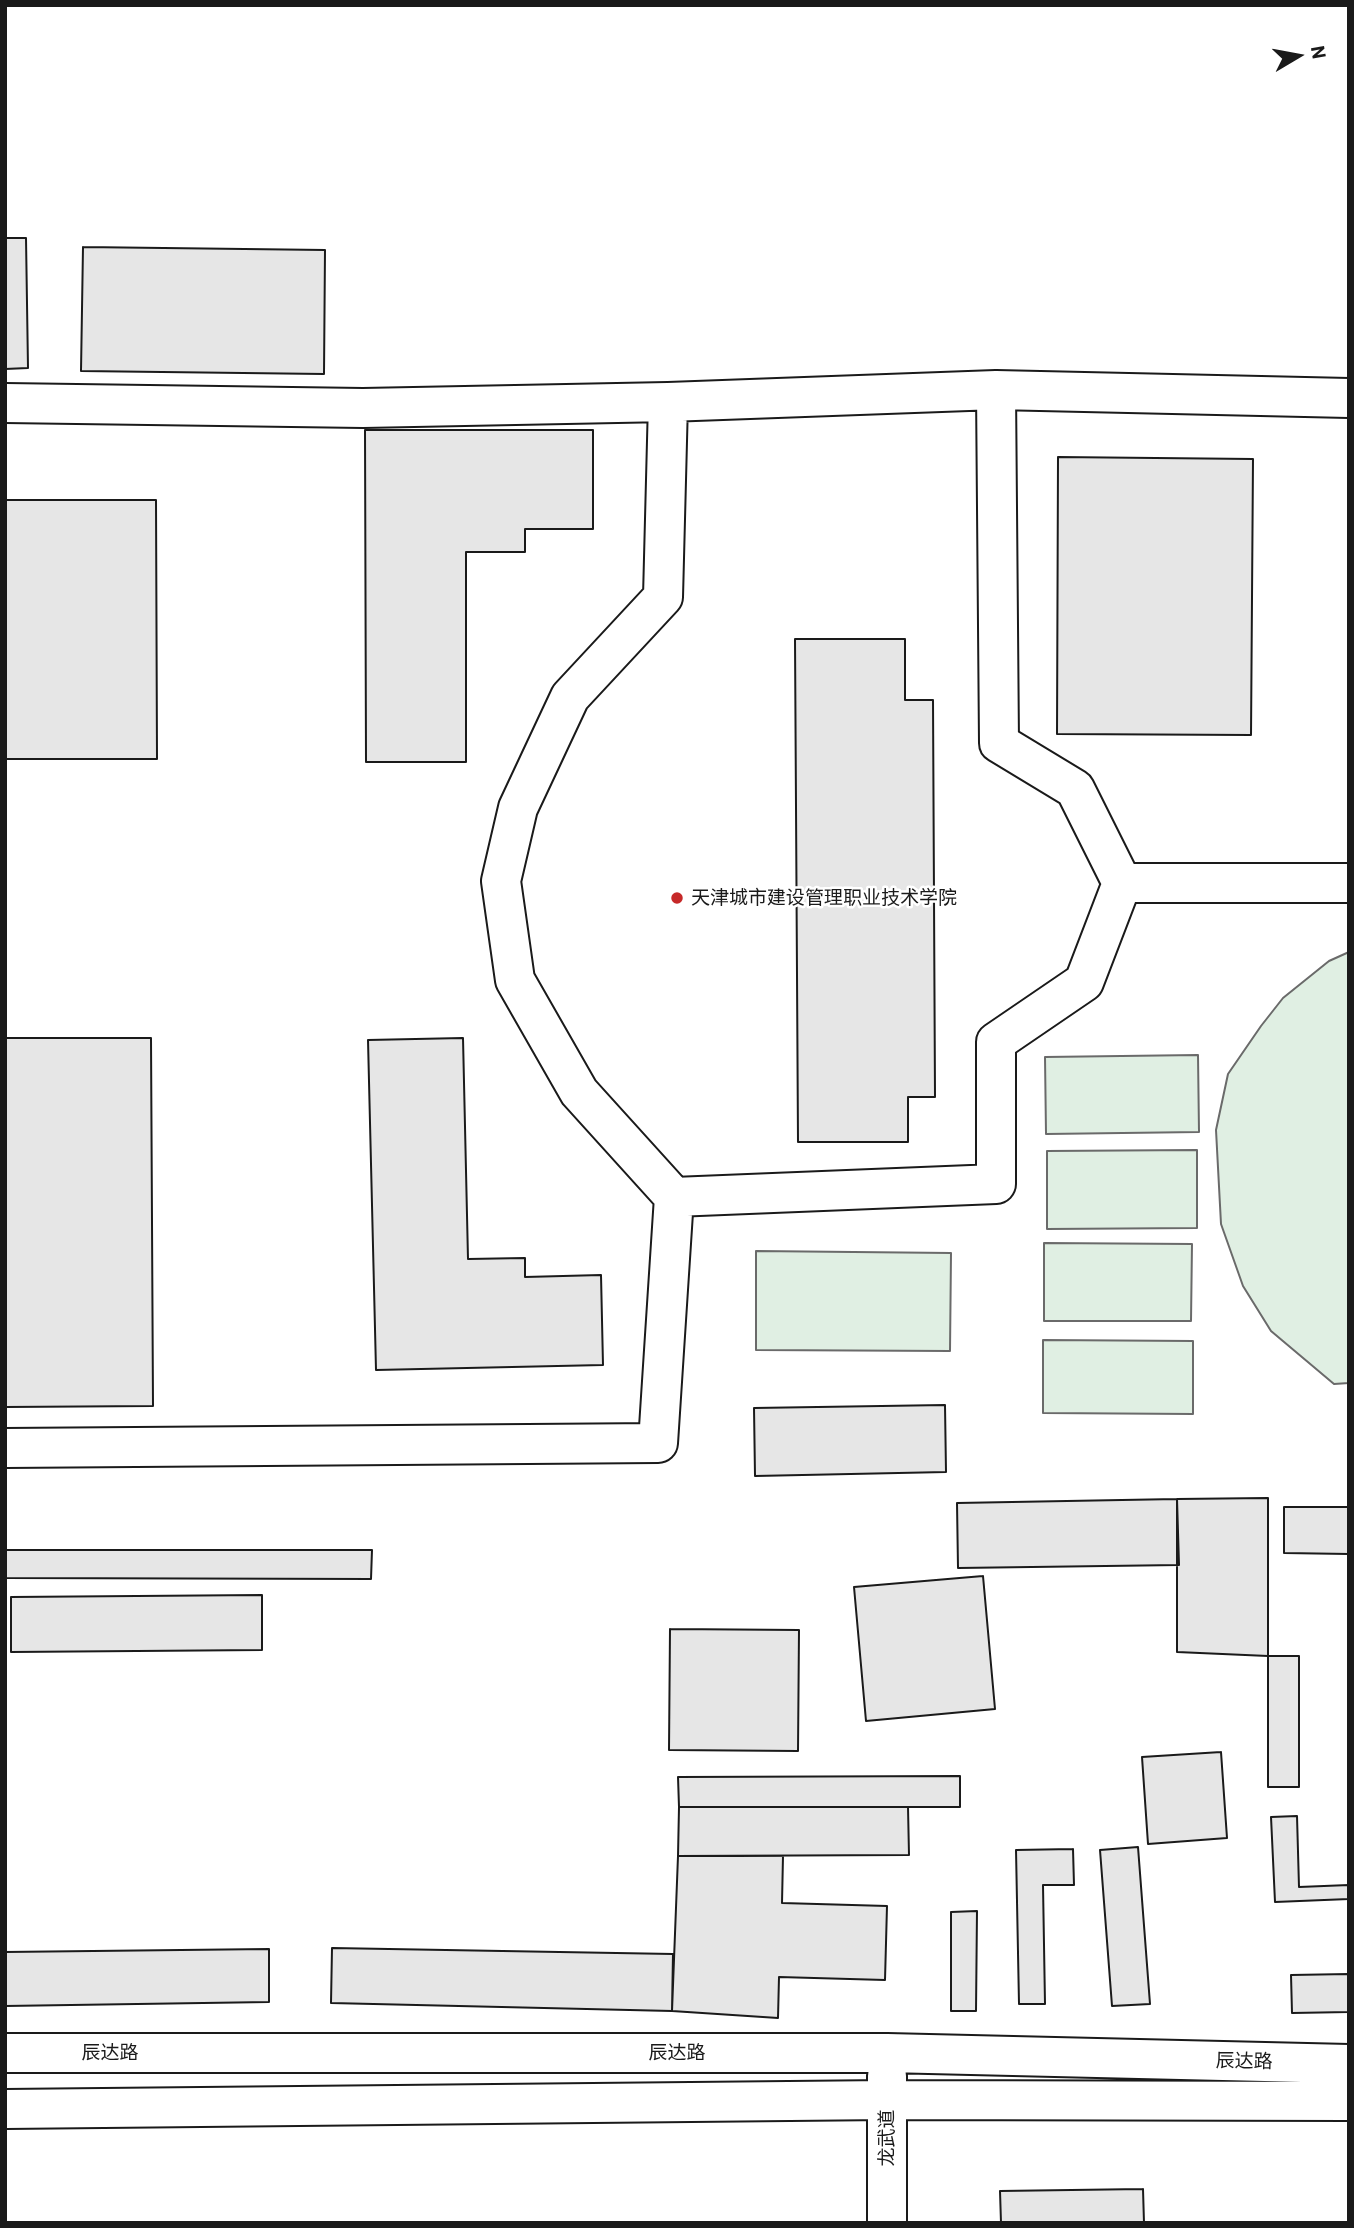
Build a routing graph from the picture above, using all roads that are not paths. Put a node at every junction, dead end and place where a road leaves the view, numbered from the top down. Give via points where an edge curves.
1 (996, 390) junction
2 (1349, 398) edge
3 (668, 402) junction
4 (5, 403) edge
5 (1122, 883) junction
6 (1349, 883) edge
7 (674, 1197) junction
8 (5, 1448) edge
9 (5, 2053) edge
10 (900, 2053) junction
11 (1349, 2064) edge
12 (900, 2101) junction
13 (1349, 2101) edge
14 (5, 2109) edge
15 (887, 2223) edge
16 (913, 2223) edge

1 - 2 street
1 - 3 street
1 - 5 street via 999,743 1075,789
3 - 4 street via 363,408
3 - 7 street via 663,597 570,697 517,808 501,881 515,980 579,1092
5 - 6 street
5 - 7 street via 1084,982 996,1042 996,1184
7 - 8 street via 658,1443
9 - 10 street, 辰达路
10 - 11 street, 辰达路
10 - 12 street, 龙武道
12 - 13 street, 辰达路
12 - 14 street, 辰达路
12 - 15 street, 龙武道
12 - 16 street

